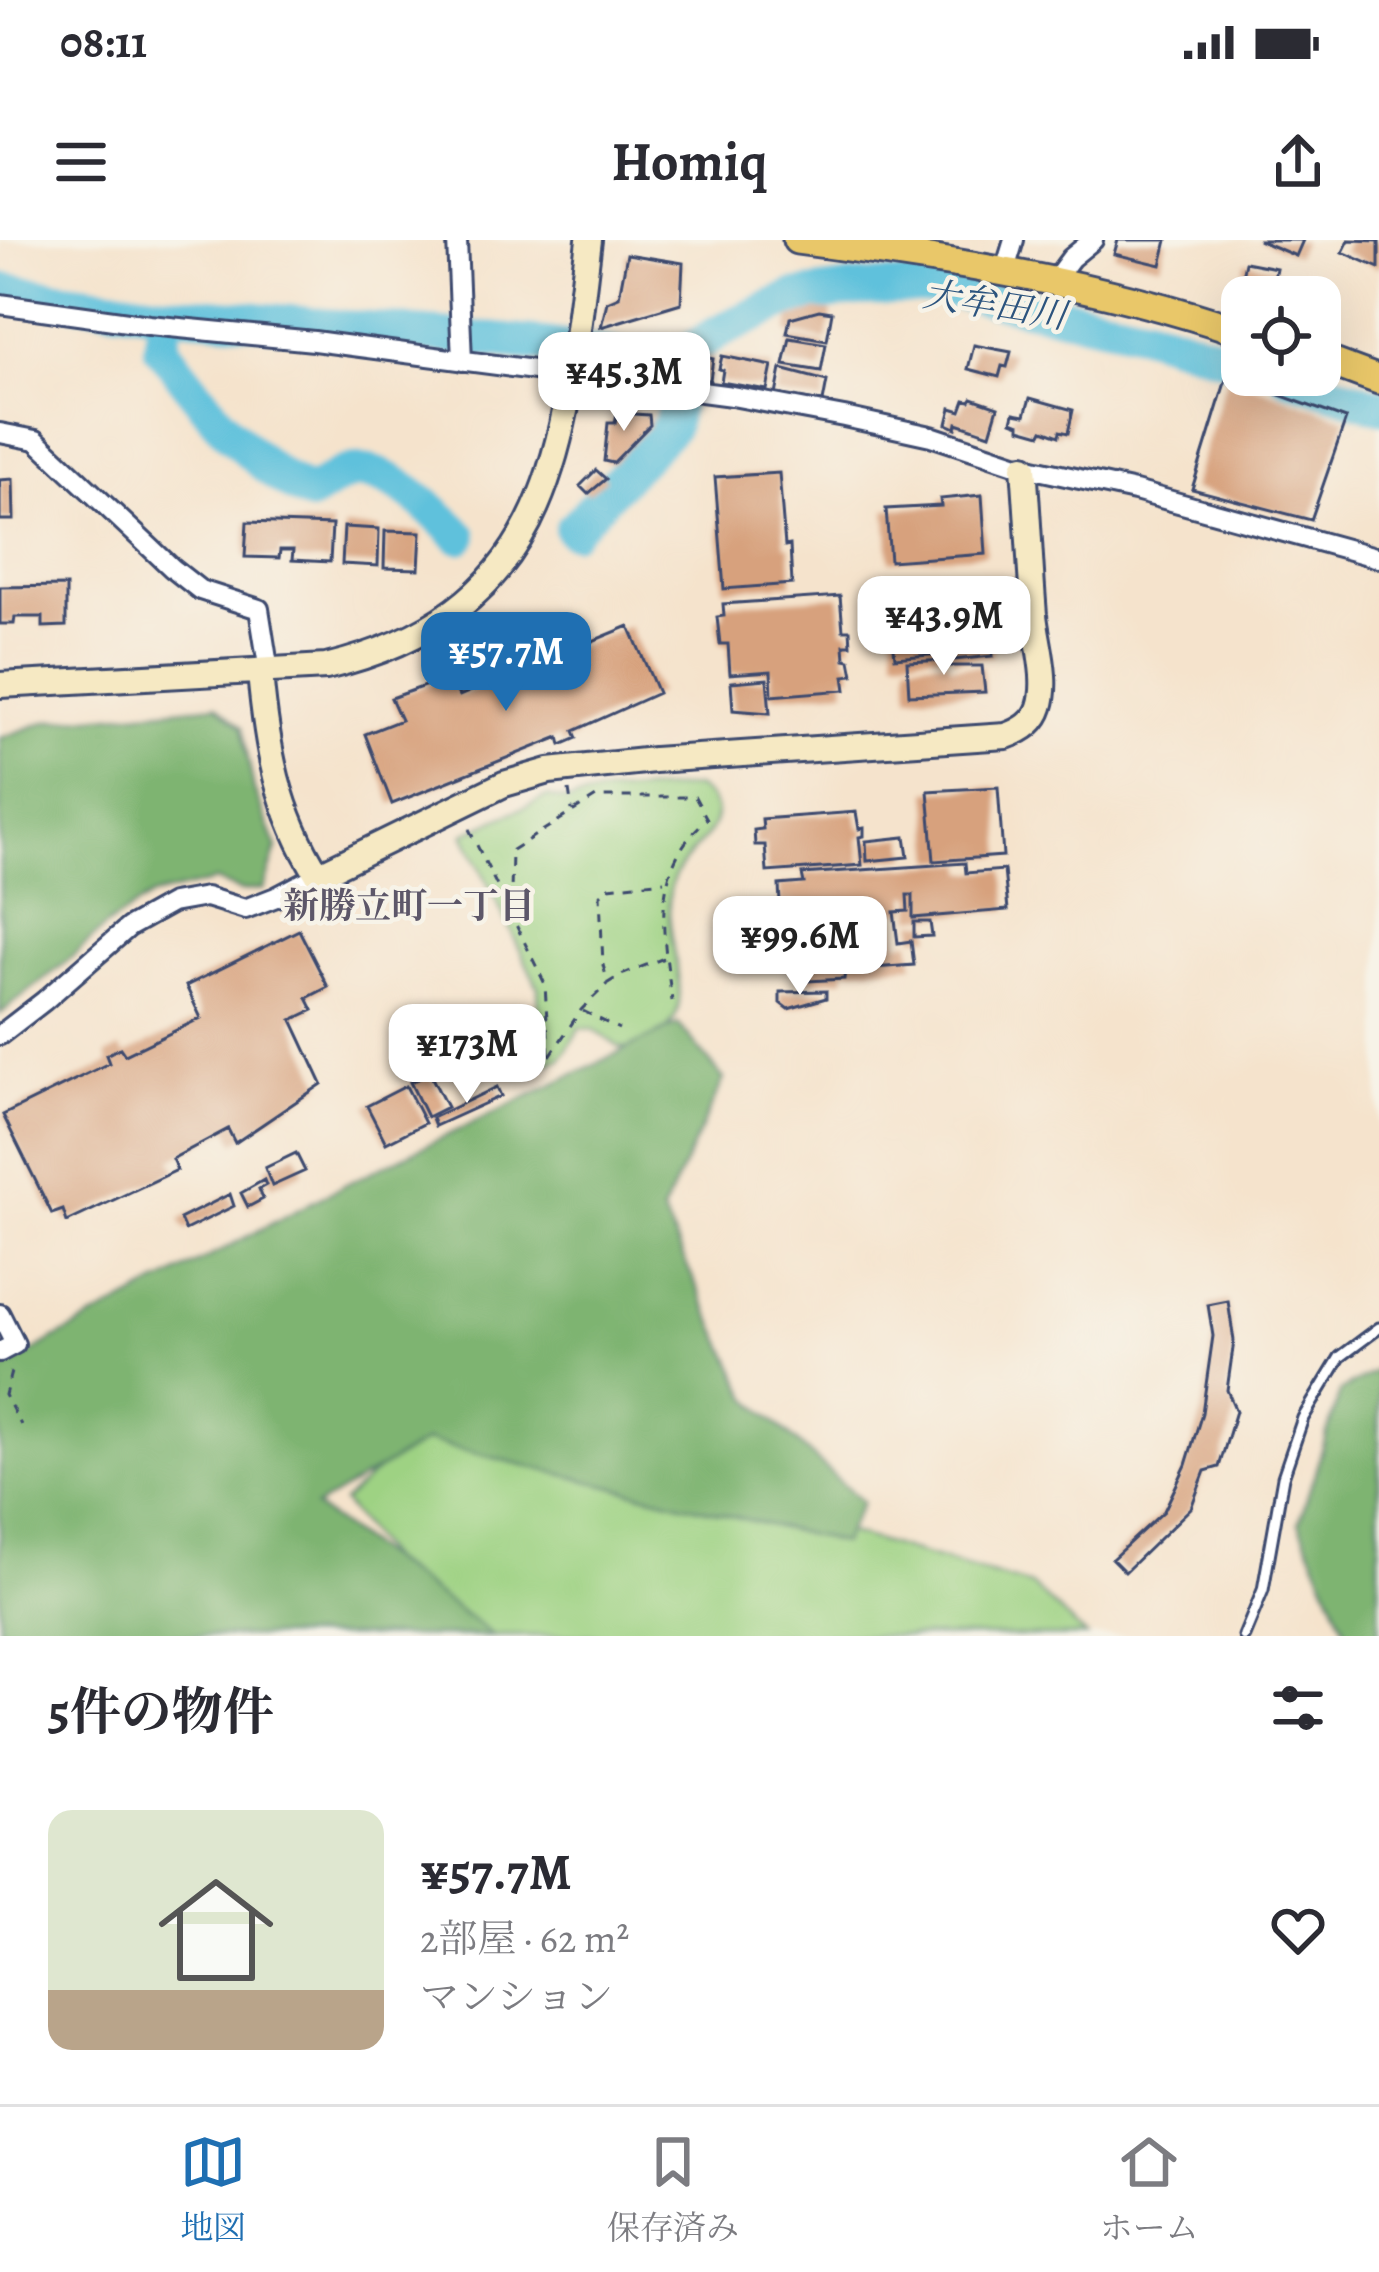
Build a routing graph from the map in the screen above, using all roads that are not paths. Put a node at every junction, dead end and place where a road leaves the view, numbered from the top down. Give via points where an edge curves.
1 (457, 240) edge
2 (589, 240) edge
3 (797, 240) edge
4 (1013, 240) edge
5 (1093, 240) edge
6 (1004, 273) junction
7 (1054, 281) junction
8 (0, 304) edge
9 (1221, 325) edge
10 (462, 356) junction
11 (1341, 366) edge
12 (572, 369) junction
13 (1379, 380) edge
14 (0, 433) edge
15 (1024, 467) junction
16 (1379, 558) edge
17 (265, 672) junction
18 (0, 685) edge
19 (318, 875) junction
20 (0, 1034) edge
21 (0, 1314) edge
22 (1379, 1328) edge
23 (0, 1352) edge
24 (1244, 1636) edge

1 - 10 street
2 - 12 street
3 - 6 main road
4 - 6 street
5 - 7 street
6 - 7 main road
7 - 9 main road
8 - 10 street
10 - 12 street
11 - 13 main road
12 - 15 street via 931,436
12 - 17 street via 544,492 489,580 415,638 326,668
14 - 17 street via 36,440 200,590 259,609
15 - 16 street
15 - 19 street via 1042,681 1041,706 1022,731 549,771 504,784
17 - 18 street
17 - 19 street via 266,734 280,799
19 - 20 street via 245,909 206,897 172,903 129,927
21 - 23 street via 15,1344
22 - 24 lane via 1340,1357 1304,1418

